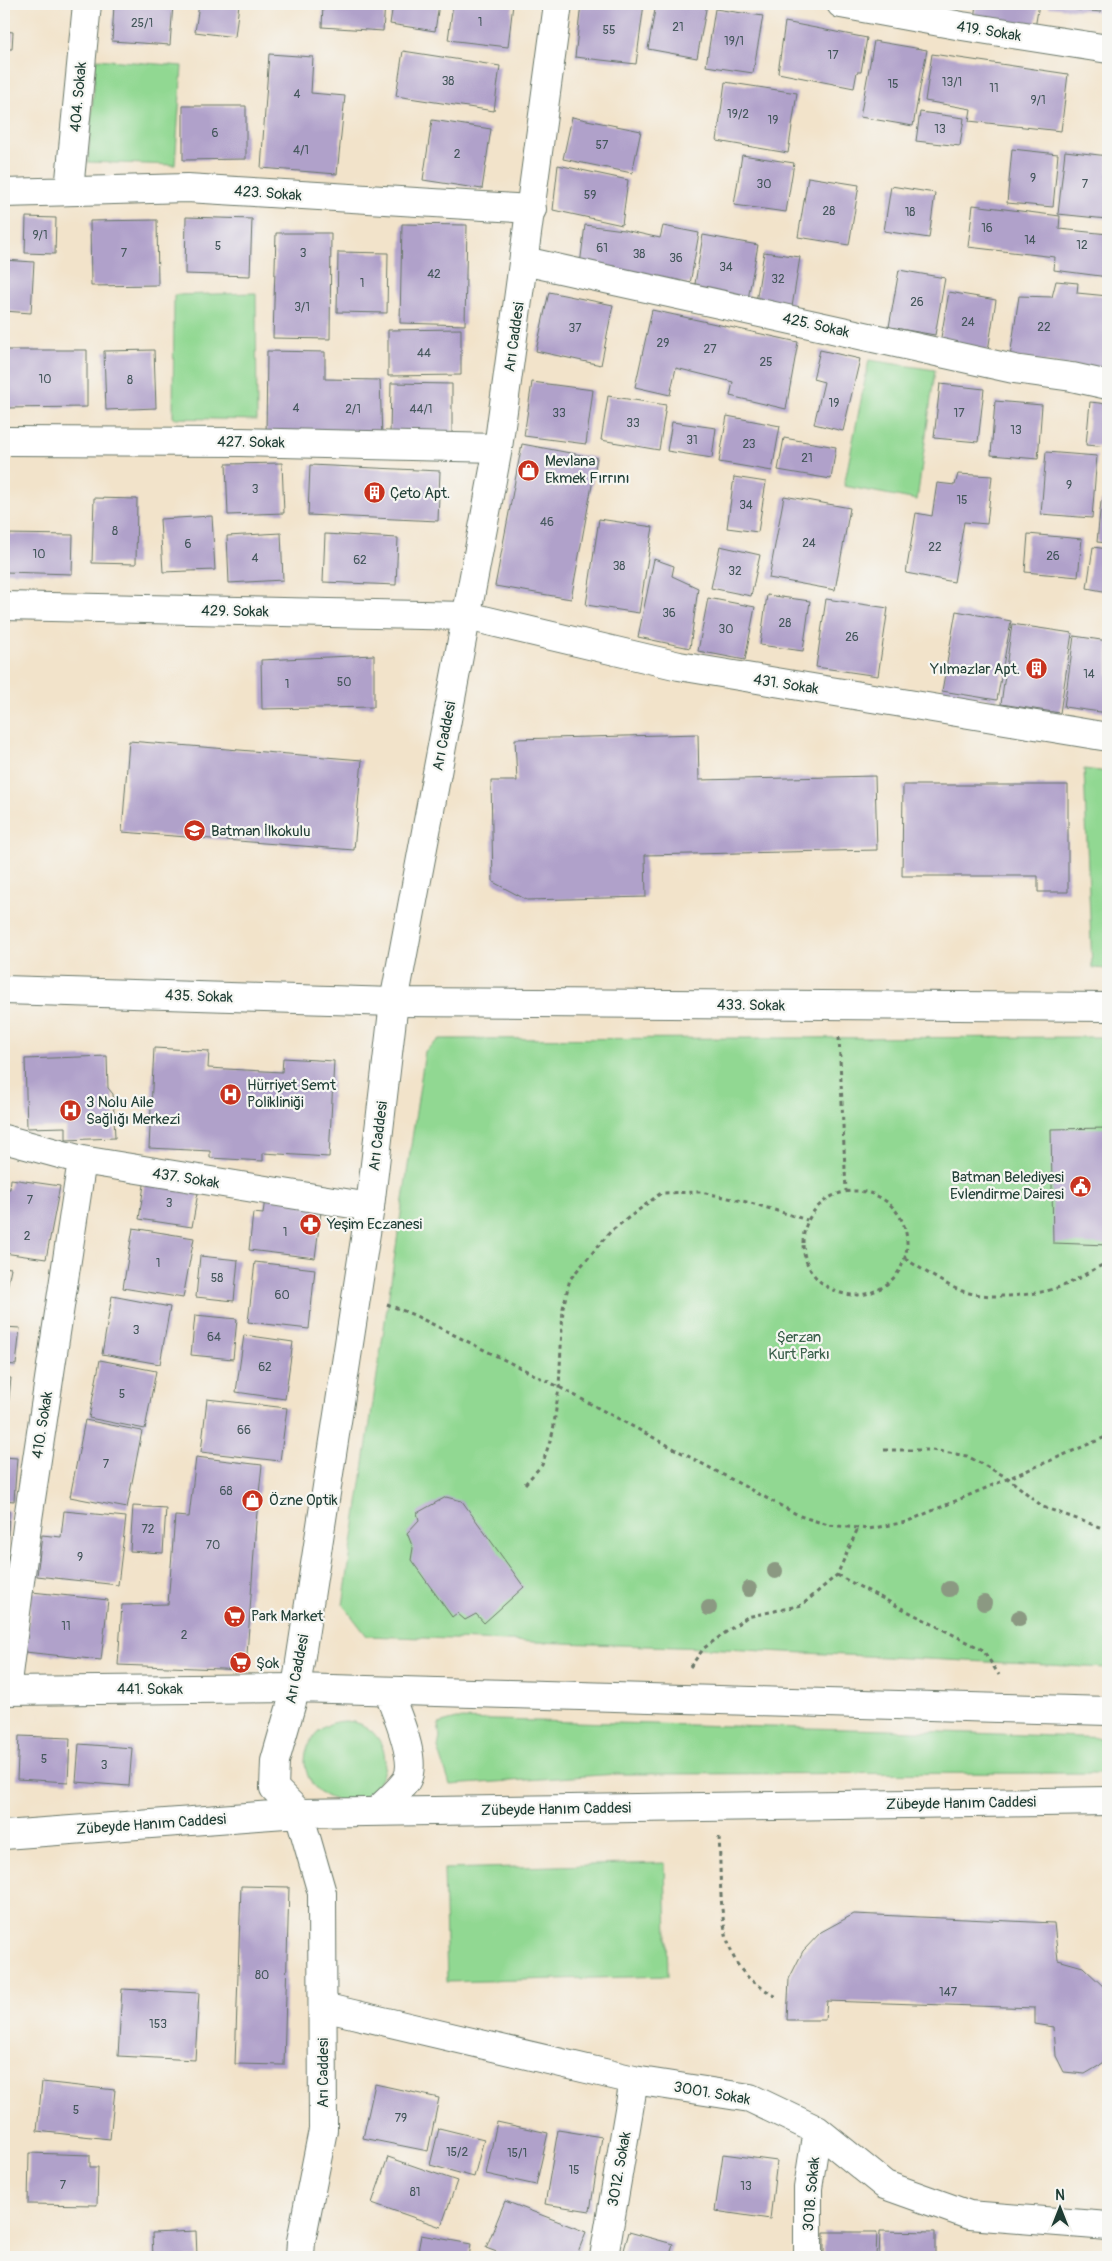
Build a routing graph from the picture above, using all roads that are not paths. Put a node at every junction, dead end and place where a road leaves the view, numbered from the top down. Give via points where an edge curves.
1 (87, 4) edge
2 (558, 4) edge
3 (841, 4) edge
4 (1108, 50) edge
5 (69, 190) junction
6 (4, 194) edge
7 (532, 209) junction
8 (524, 261) junction
9 (1108, 385) edge
10 (4, 441) edge
11 (498, 448) junction
12 (4, 606) edge
13 (467, 616) junction
14 (1108, 736) edge
15 (4, 990) edge
16 (394, 1002) junction
17 (1108, 1007) edge
18 (4, 1140) edge
19 (82, 1160) junction
20 (370, 1207) junction
21 (296, 1688) junction
22 (5, 1690) edge
23 (388, 1691) junction
24 (1108, 1710) edge
25 (1108, 1801) edge
26 (376, 1812) junction
27 (300, 1813) junction
28 (4, 1835) edge
29 (323, 2007) junction
30 (634, 2080) junction
31 (817, 2130) junction
32 (1108, 2226) edge
33 (300, 2257) edge
34 (604, 2257) edge
35 (808, 2257) edge

1 - 5 street, 404. Sokak
2 - 7 street, Arı Caddesi
3 - 4 street, 419. Sokak
5 - 6 street, 423. Sokak
5 - 7 street, 423. Sokak via 187,188
7 - 8 street, Arı Caddesi
8 - 9 street, 425. Sokak via 1004,366
8 - 11 street, Arı Caddesi
10 - 11 street, 427. Sokak
11 - 13 street, Arı Caddesi
12 - 13 street, 429. Sokak
13 - 14 street, 431. Sokak via 679,666
13 - 16 street, Arı Caddesi
15 - 16 street, 435. Sokak
16 - 17 street, 433. Sokak
16 - 20 street, Arı Caddesi
18 - 19 street, 437. Sokak
19 - 20 street, 437. Sokak
19 - 22 street, 410. Sokak
20 - 21 street, Arı Caddesi
21 - 22 street, 441. Sokak
21 - 23 street
21 - 27 street, Arı Caddesi via 275,1761 274,1788
23 - 24 street
23 - 26 street via 404,1732 410,1763 407,1780
25 - 26 street, Zübeyde Hanım Caddesi
26 - 27 street, Zübeyde Hanım Caddesi
27 - 28 street, Zübeyde Hanım Caddesi
27 - 29 street, Arı Caddesi via 322,1893
29 - 30 street, 3001. Sokak
29 - 33 street, Arı Caddesi via 323,2130
30 - 31 street, 3001. Sokak via 750,2098
30 - 34 street, 3012. Sokak
31 - 32 street, 3001. Sokak via 885,2186 968,2215
31 - 35 street, 3018. Sokak via 808,2188

